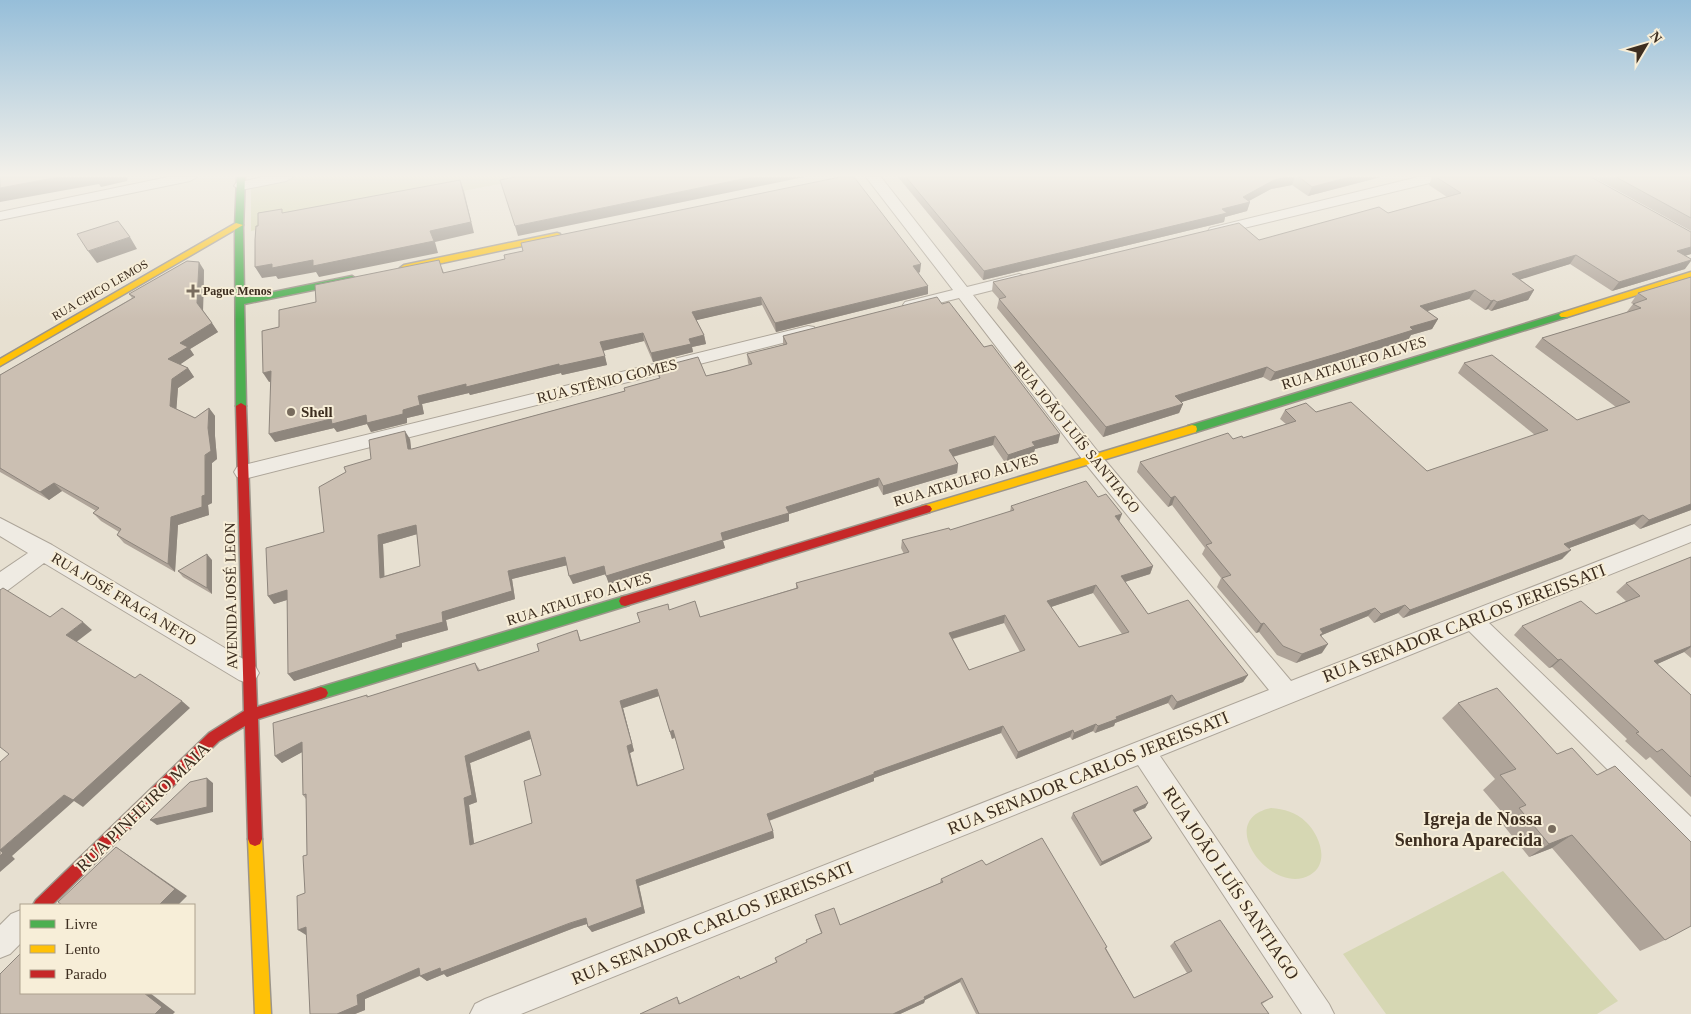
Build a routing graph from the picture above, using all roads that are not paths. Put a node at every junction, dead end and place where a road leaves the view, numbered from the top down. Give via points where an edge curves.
1 (239, 224) joint
2 (910, 224) edge
3 (1243, 224) edge
4 (568, 234) edge
5 (1202, 234) edge
6 (395, 270) edge
7 (1691, 275) edge
8 (366, 276) edge
9 (1030, 276) edge
10 (963, 292) junction
11 (240, 302) junction
12 (896, 309) edge
13 (819, 328) edge
14 (0, 363) edge
15 (1092, 458) junction
16 (244, 472) junction
17 (0, 526) edge
18 (1691, 533) edge
19 (45, 551) junction
20 (0, 584) edge
21 (1474, 621) junction
22 (248, 673) junction
23 (1286, 693) junction
24 (250, 715) junction
25 (1143, 751) junction
26 (1691, 835) edge
27 (42, 904) edge
28 (20, 925) edge
29 (0, 944) edge
30 (263, 1014) edge
31 (485, 1014) edge
32 (1319, 1014) edge

1 - 11 street, AVENIDA JOSÉ LEON
1 - 14 street, RUA CHICO LEMOS
2 - 10 street, RUA JOÃO LUÍS SANTIAGO
3 - 5 street
4 - 6 street
7 - 15 street, RUA ATAULFO ALVES
8 - 11 street
9 - 10 street
10 - 12 street
10 - 15 street, RUA JOÃO LUÍS SANTIAGO
11 - 16 street, AVENIDA JOSÉ LEON
13 - 16 street, RUA STÊNIO GOMES
15 - 23 street, RUA JOÃO LUÍS SANTIAGO
15 - 24 street, RUA ATAULFO ALVES
16 - 22 street, AVENIDA JOSÉ LEON
17 - 19 street, RUA JOSÉ FRAGA NETO
18 - 21 street, RUA SENADOR CARLOS JEREISSATI
19 - 20 street
19 - 22 street, RUA JOSÉ FRAGA NETO
21 - 23 street, RUA SENADOR CARLOS JEREISSATI
21 - 26 street
22 - 24 street, AVENIDA JOSÉ LEON
23 - 25 street, RUA SENADOR CARLOS JEREISSATI
24 - 27 street, RUA PINHEIRO MAIA via 214,737
24 - 30 street, AVENIDA JOSÉ LEON
25 - 31 street, RUA SENADOR CARLOS JEREISSATI
25 - 32 street, RUA JOÃO LUÍS SANTIAGO
28 - 29 street

